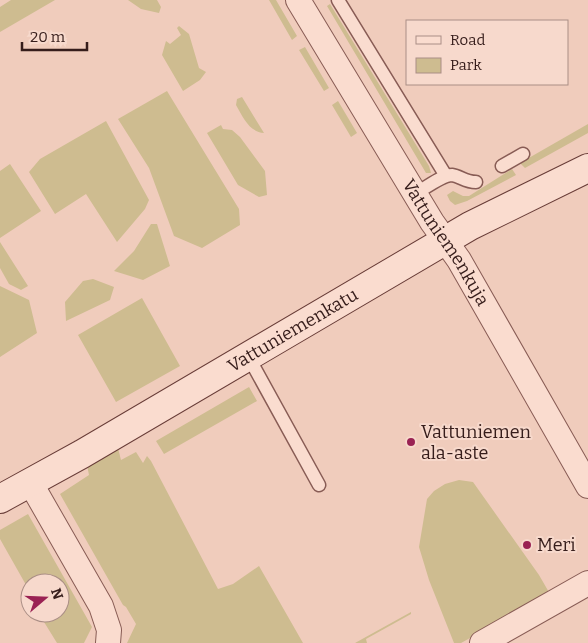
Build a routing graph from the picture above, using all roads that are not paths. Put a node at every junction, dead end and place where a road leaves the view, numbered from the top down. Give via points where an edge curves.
1 (338, 0) edge
2 (302, 1) edge
3 (523, 154) dead end
4 (502, 166) dead end
5 (588, 168) edge
6 (446, 176) junction
7 (476, 182) dead end
8 (415, 194) junction
9 (446, 240) junction
10 (248, 356) junction
11 (30, 482) junction
12 (319, 485) dead end
13 (588, 486) edge
14 (0, 498) edge
15 (588, 583) edge
16 (108, 643) edge
17 (482, 643) edge

1 - 6 lane
2 - 8 street, Vattuniemenkuja
3 - 4 lane
5 - 9 street, Vattuniemenkatu
6 - 7 lane via 454,175 467,182
6 - 8 lane
8 - 9 street, Vattuniemenkuja
9 - 10 street, Vattuniemenkatu
9 - 13 street, Vattuniemenkuja
10 - 11 street, Vattuniemenkatu
10 - 12 lane
11 - 14 street, Vattuniemenkatu
11 - 16 street via 102,606 109,630
15 - 17 street

